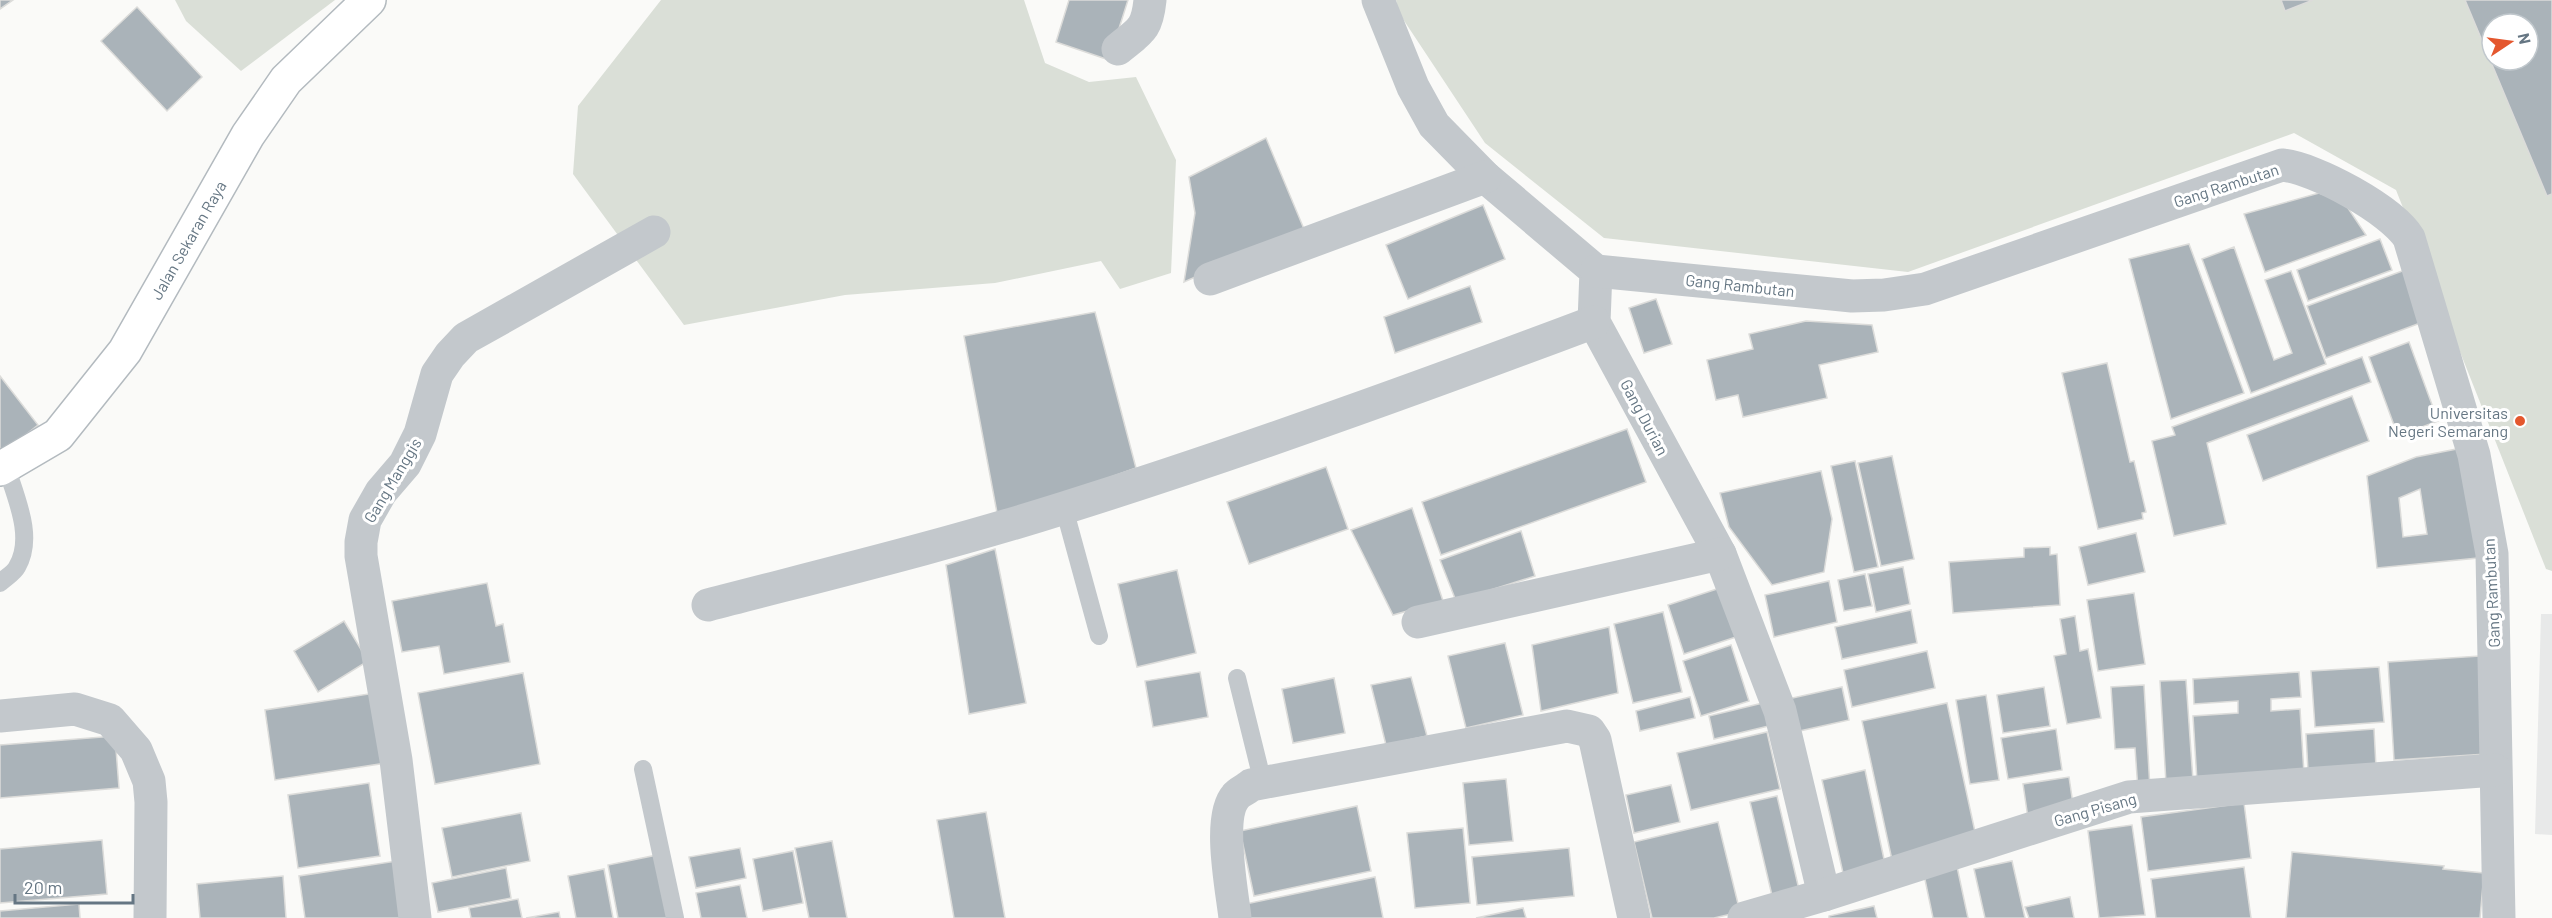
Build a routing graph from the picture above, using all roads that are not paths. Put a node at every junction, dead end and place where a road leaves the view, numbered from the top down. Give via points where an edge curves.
1 (369, 0) edge
2 (1150, 0) edge
3 (1378, 0) edge
4 (1118, 49) dead end
5 (1485, 177) junction
6 (654, 232) dead end
7 (1596, 271) junction
8 (1210, 279) dead end
9 (1594, 322) junction
10 (3, 468) edge
11 (1064, 508) junction
12 (1720, 554) junction
13 (0, 583) edge
14 (708, 605) dead end
15 (1418, 622) dead end
16 (1099, 636) dead end
17 (1237, 678) dead end
18 (0, 716) edge
19 (643, 769) dead end
20 (2495, 770) junction
21 (1263, 783) junction
22 (1824, 895) junction
23 (150, 918) edge
24 (416, 918) edge
25 (675, 918) edge
26 (1235, 918) edge
27 (1634, 918) edge
28 (1744, 918) edge
29 (2499, 918) edge

1 - 10 main road, Jalan Sekaran Raya via 286,80 267,107 117,360 58,435
2 - 4 street via 1148,19 1141,32
3 - 5 street via 1413,87 1434,125
5 - 7 street
5 - 8 street
6 - 24 street, Gang Manggis via 466,338 437,374 420,434 405,464 381,492 365,520 361,556 396,760
7 - 9 street
7 - 20 street, Gang Rambutan via 1852,296 1884,295 1925,289 2273,167 2309,170 2392,217 2409,238 2474,455 2492,554
9 - 11 street via 1422,387
9 - 12 street, Gang Durian
10 - 13 lane via 24,527 23,551 17,568
11 - 14 street
11 - 16 lane
12 - 15 street
12 - 22 street, Gang Durian via 1780,711
17 - 21 lane
18 - 23 street via 75,709 110,720 136,750 149,781 151,802
19 - 25 lane
20 - 22 street, Gang Pisang via 2129,797
20 - 29 street, Gang Rambutan
21 - 26 street via 1251,785 1235,796 1228,813
21 - 27 street via 1567,726 1589,731 1597,748
22 - 28 street, Gang Pisang

